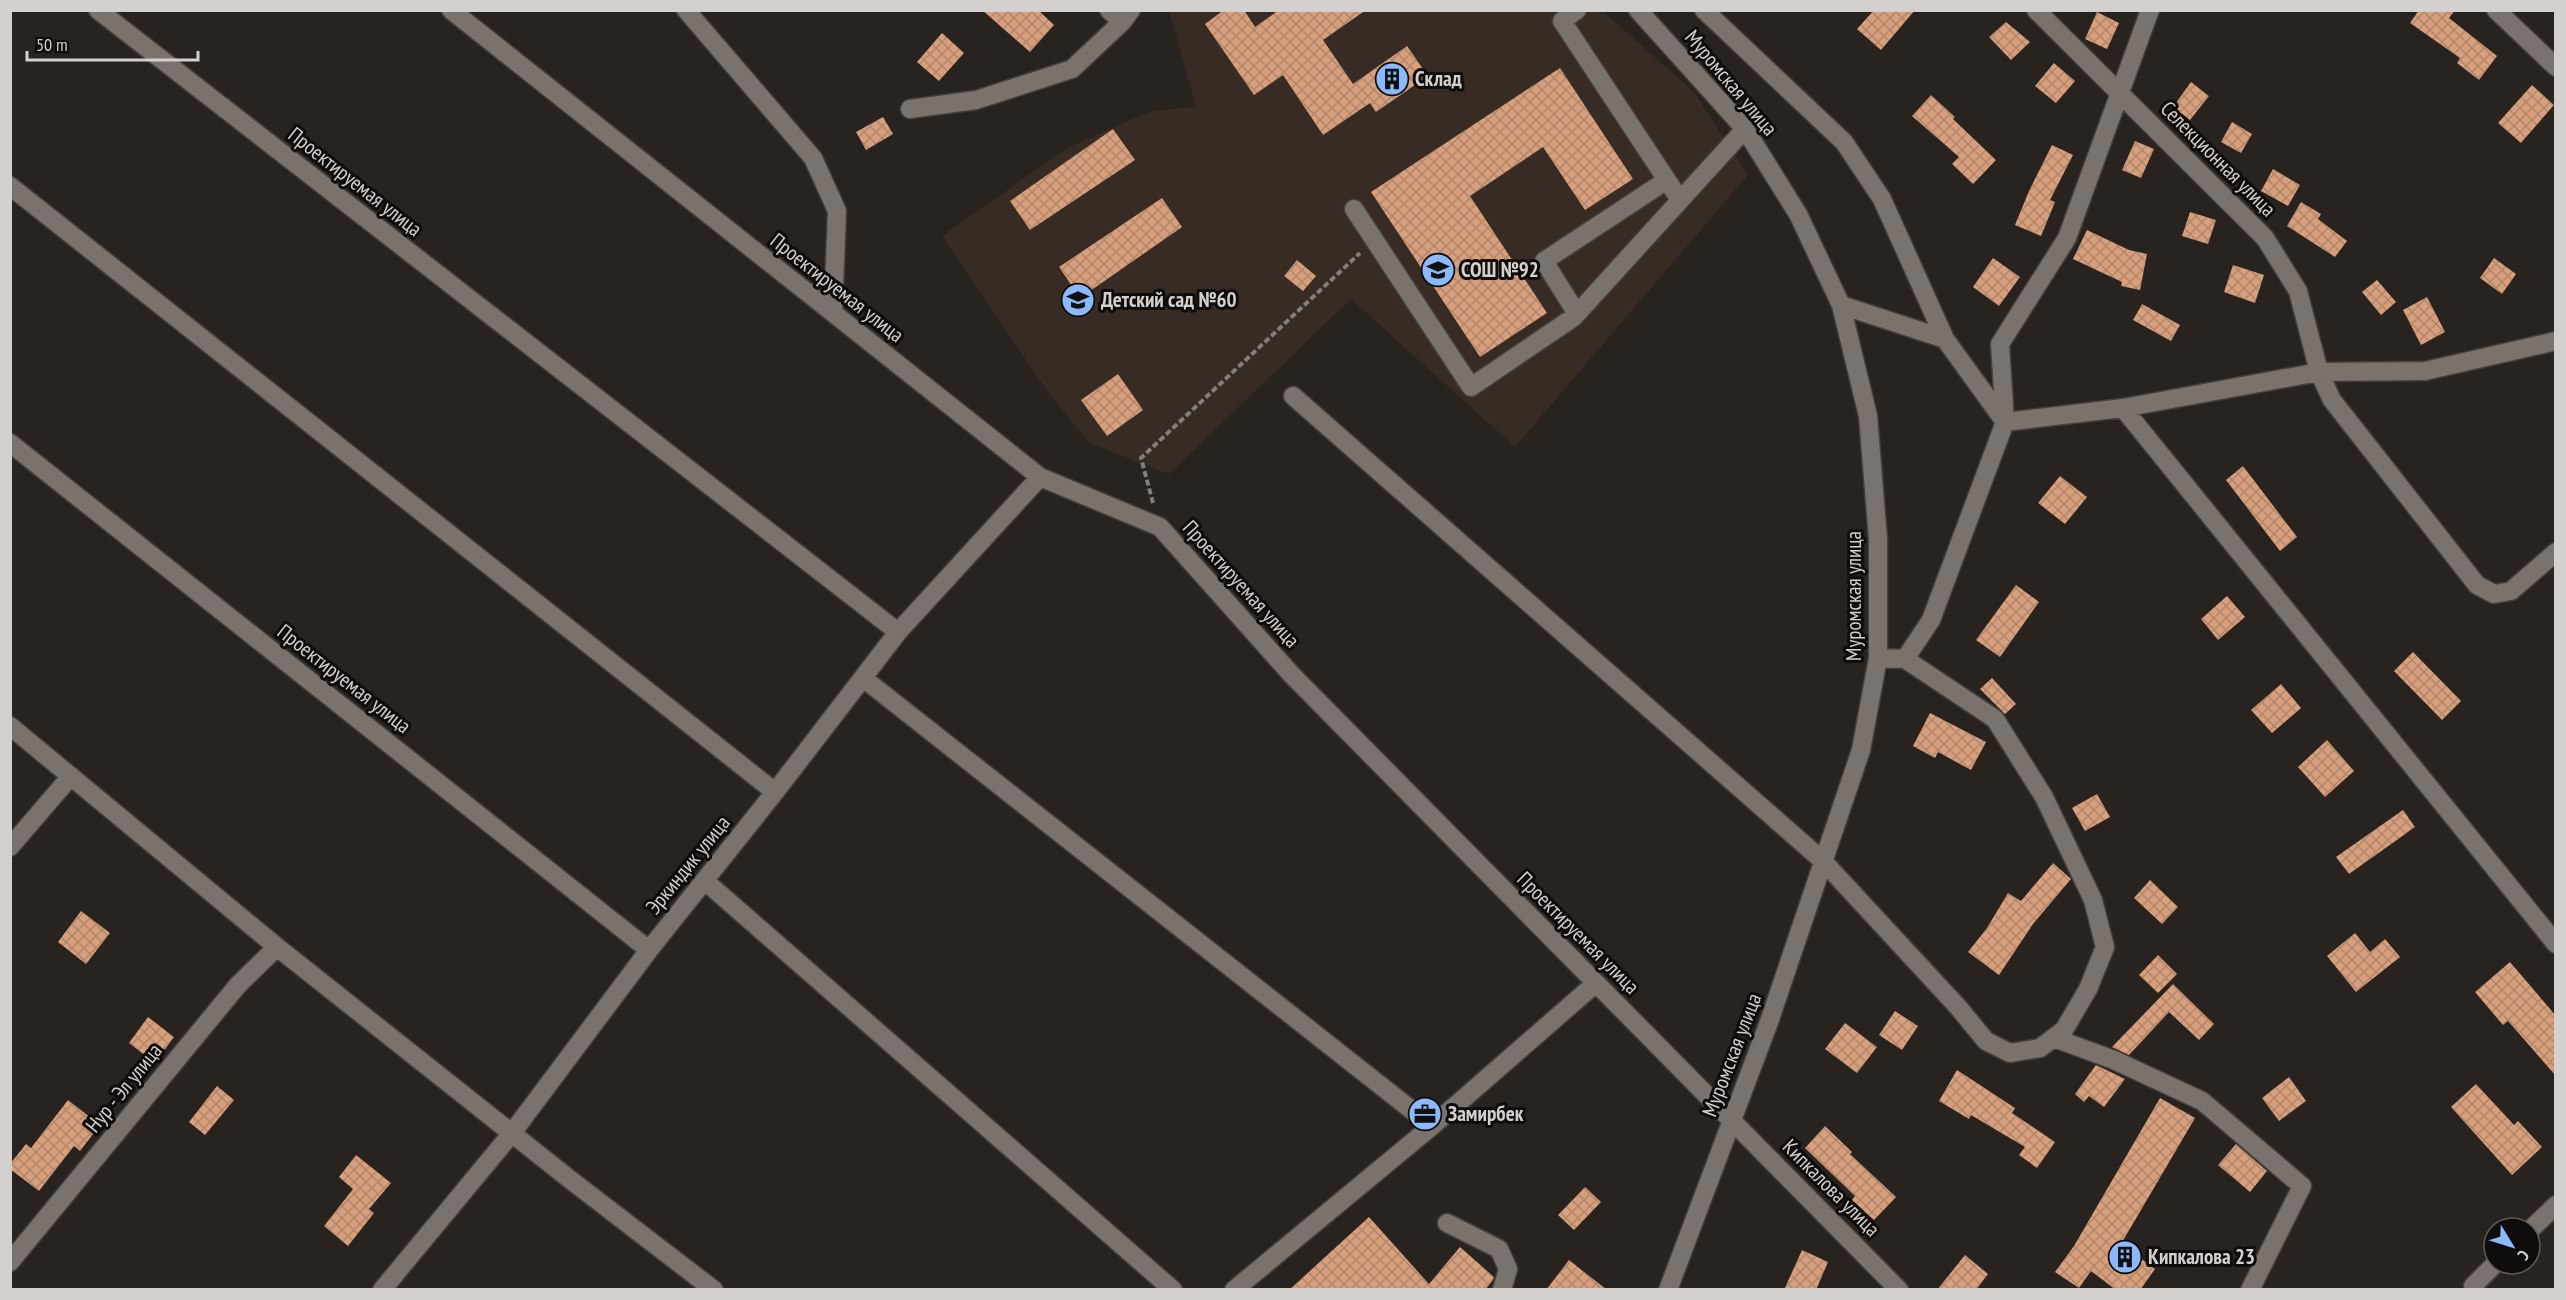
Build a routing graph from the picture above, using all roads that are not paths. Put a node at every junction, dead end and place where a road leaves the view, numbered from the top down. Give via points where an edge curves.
1 (98, 10) edge
2 (451, 10) edge
3 (686, 10) edge
4 (1577, 10) edge
5 (1638, 10) edge
6 (1704, 10) edge
7 (2036, 10) edge
8 (2150, 10) edge
9 (2496, 10) edge
10 (1121, 14) edge
11 (2556, 67) edge
12 (2121, 94) junction
13 (910, 109) dead end
14 (1745, 129) junction
15 (1667, 180) junction
16 (10, 186) edge
17 (1680, 200) junction
18 (1354, 208) dead end
19 (1841, 305) junction
20 (833, 314) junction
21 (1577, 314) junction
22 (1945, 339) junction
23 (2556, 341) edge
24 (2319, 372) junction
25 (1293, 396) dead end
26 (2123, 408) junction
27 (2005, 423) junction
28 (10, 443) edge
29 (1040, 477) junction
30 (2556, 552) edge
31 (898, 632) junction
32 (1878, 658) junction
33 (1905, 659) junction
34 (863, 678) junction
35 (10, 726) edge
36 (71, 776) junction
37 (776, 792) junction
38 (10, 847) edge
39 (1823, 861) junction
40 (705, 881) junction
41 (2556, 944) edge
42 (277, 946) junction
43 (649, 950) junction
44 (1596, 983) junction
45 (2054, 1038) junction
46 (1731, 1119) junction
47 (1432, 1126) junction
48 (512, 1133) junction
49 (2556, 1204) edge
50 (2542, 1218) edge
51 (1447, 1223) dead end
52 (10, 1262) edge
53 (2483, 1276) edge
54 (2473, 1286) dead end
55 (382, 1290) edge
56 (714, 1290) edge
57 (1173, 1290) edge
58 (1234, 1290) edge
59 (1502, 1290) edge
60 (1668, 1290) edge
61 (1899, 1290) edge
62 (2250, 1290) edge

1 - 31 street, Проектируемая улица
2 - 20 street, Проектируемая улица
3 - 20 street via 813,158 837,211
4 - 15 street via 1562,21
5 - 14 street, Муромская улица
6 - 22 street via 1844,142 1882,199
7 - 12 street, Селекционная улица
8 - 12 street
9 - 11 street
10 - 13 street via 1072,69 976,100
12 - 24 street, Селекционная улица via 2265,238 2298,291
12 - 27 street via 2067,238 2000,344
14 - 17 street
14 - 19 street, Муромская улица via 1798,214
15 - 17 street
15 - 21 street via 1544,261
16 - 37 street
17 - 21 street
18 - 21 street via 1471,387
19 - 22 street
19 - 32 street, Муромская улица via 1868,416 1878,539
20 - 29 street, Проектируемая улица
22 - 27 street
23 - 24 street via 2425,370
24 - 26 street
24 - 30 street, Селекционная улица via 2332,400 2477,585 2494,594 2511,591
25 - 39 street
26 - 27 street
26 - 41 street
27 - 33 street via 1931,620
28 - 43 street, Проектируемая улица
29 - 31 street, Эркиндик улица
29 - 44 street, Проектируемая улица via 1160,527 1291,674
31 - 34 street, Эркиндик улица
32 - 33 street
32 - 39 street, Муромская улица via 1861,750
33 - 45 street via 1995,719 2044,796 2093,900 2105,947 2088,989 2064,1030
34 - 37 street, Эркиндик улица
34 - 47 street
35 - 36 street
36 - 38 street
36 - 42 street
37 - 40 street, Эркиндик улица
39 - 45 street via 1986,1041 2010,1053 2040,1048
39 - 46 street, Муромская улица via 1769,1022
40 - 43 street, Эркиндик улица
40 - 57 street
42 - 48 street
42 - 52 street, Нур - Эл улица via 238,985
43 - 48 street, Эркиндик улица
44 - 46 street, Проектируемая улица
44 - 47 street
45 - 62 street via 2114,1060 2202,1101 2302,1186
46 - 60 street, Муромская улица
46 - 61 street, Кипкалова улица
47 - 58 street
48 - 55 street, Эркиндик улица
48 - 56 street
49 - 50 street
51 - 59 street via 1499,1249 1508,1269
53 - 54 street

